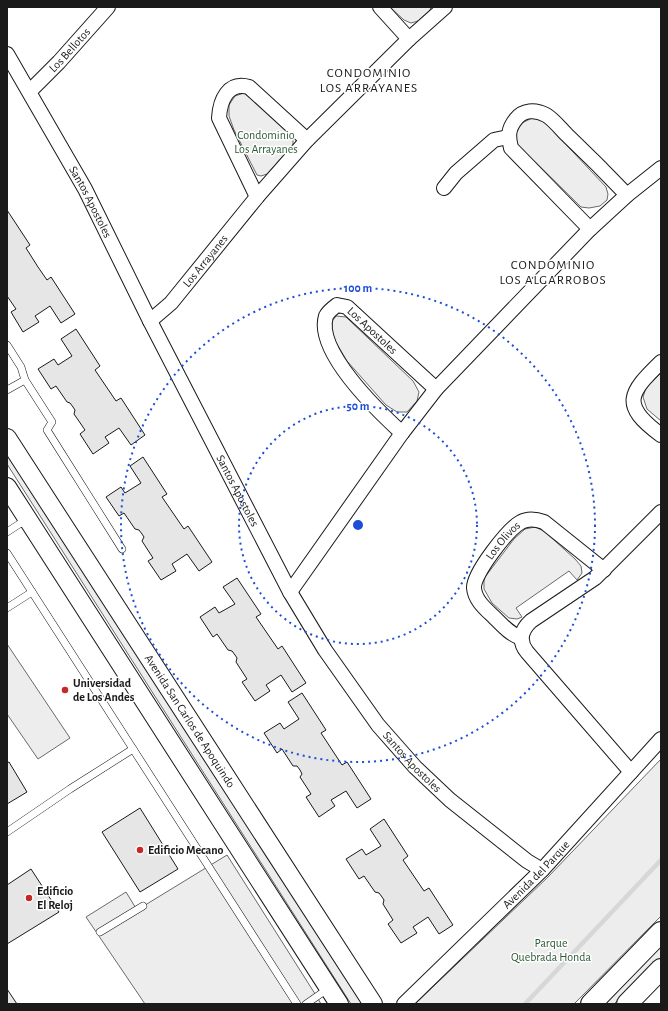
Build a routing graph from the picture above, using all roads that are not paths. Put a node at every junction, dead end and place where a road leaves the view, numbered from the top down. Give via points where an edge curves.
1 (108, 7) edge
2 (380, 7) edge
3 (445, 7) edge
4 (409, 39) junction
5 (7, 54) edge
6 (30, 91) junction
7 (508, 137) junction
8 (307, 140) junction
9 (661, 168) edge
10 (444, 188) dead end
11 (627, 195) junction
12 (257, 196) junction
13 (590, 229) junction
14 (150, 321) junction
15 (7, 345) edge
16 (661, 362) edge
17 (24, 380) junction
18 (436, 389) junction
19 (7, 390) edge
20 (402, 433) junction
21 (661, 435) edge
22 (7, 438) edge
23 (8, 492) edge
24 (661, 512) edge
25 (28, 519) junction
26 (7, 532) edge
27 (122, 549) dead end
28 (7, 553) edge
29 (604, 570) junction
30 (32, 592) junction
31 (290, 592) junction
32 (7, 608) edge
33 (521, 638) junction
34 (661, 739) edge
35 (133, 749) junction
36 (631, 772) junction
37 (7, 832) edge
38 (542, 870) junction
39 (143, 906) dead end
40 (100, 932) dead end
41 (661, 932) edge
42 (661, 970) edge
43 (329, 988) junction
44 (297, 1004) edge
45 (306, 1004) edge
46 (339, 1004) edge
47 (373, 1004) edge
48 (404, 1004) edge
49 (591, 1004) edge
50 (627, 1004) edge

1 - 6 street, Los Bellotos
2 - 4 street
3 - 4 street, Los Arrayanes
4 - 8 street, Los Arrayanes
5 - 6 street, Santos Apostoles
6 - 14 street, Santos Apostoles via 101,219
7 - 10 street via 494,140 456,173
7 - 11 street via 510,127 524,112 533,111 546,115
7 - 13 street via 511,148
8 - 12 street, Los Arrayanes
8 - 12 street via 249,87 241,85 231,88 224,96 219,118
9 - 11 street
11 - 13 street
12 - 14 street, Los Arrayanes via 171,303
13 - 18 street
14 - 31 street, Santos Apostoles
15 - 17 lane via 21,367
16 - 21 street via 640,383 633,399 641,419
17 - 19 lane
17 - 27 lane via 52,422 47,430
18 - 20 street
18 - 20 street, Los Apostoles via 347,307 337,305 326,314 326,340 346,373 370,403
20 - 31 street
22 - 47 street, Avenida San Carlos de Apoquindo
23 - 25 street
24 - 29 street
25 - 26 lane
25 - 43 street
28 - 30 lane
29 - 33 street via 531,621 523,629
29 - 33 street, Los Olivos via 544,522 526,520 510,530 476,577 474,587 480,602 506,630
30 - 32 lane
30 - 35 lane
31 - 38 street, Santos Apostoles via 325,650 378,725 450,800 526,861
33 - 36 street via 527,652
34 - 36 street, Avenida del Parque
35 - 37 lane
35 - 44 lane
36 - 38 street, Avenida del Parque
38 - 48 street, Avenida del Parque
39 - 40 lane
41 - 49 main road
42 - 50 main road
43 - 45 lane
43 - 46 street

